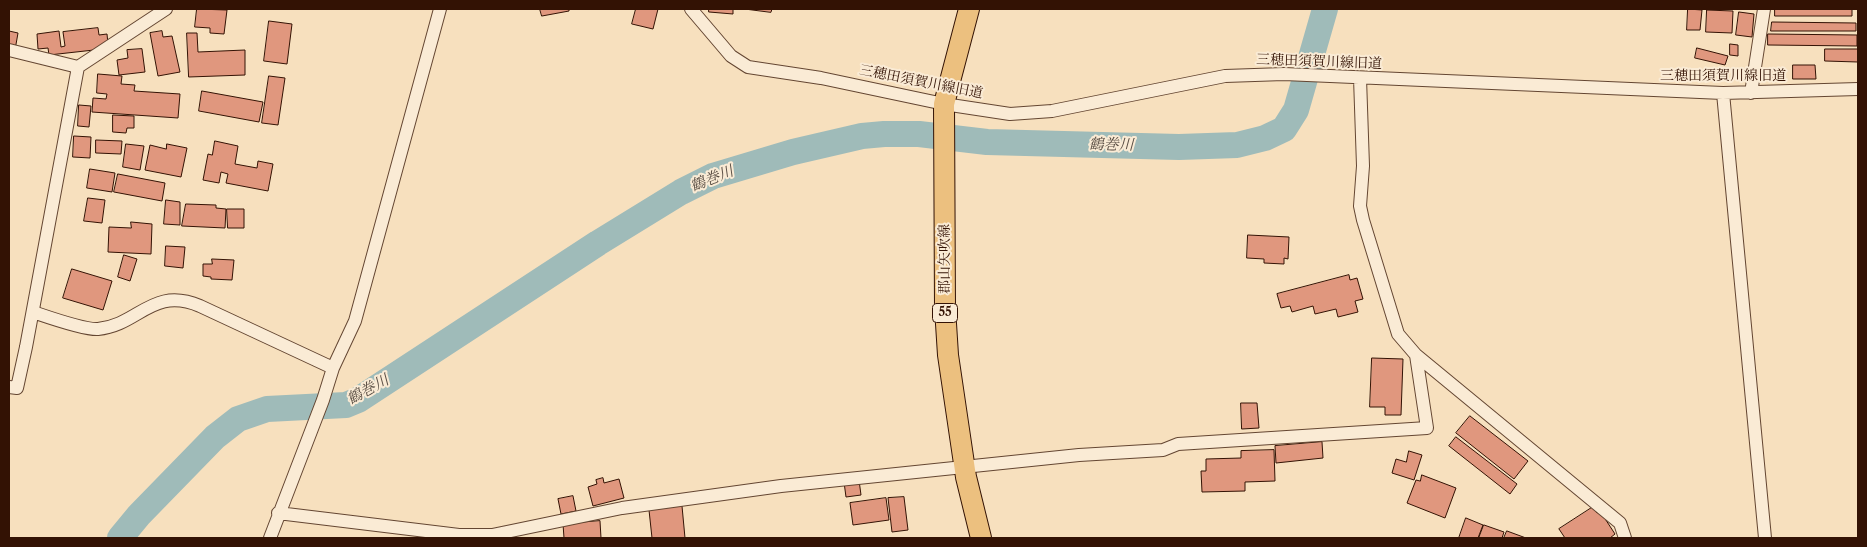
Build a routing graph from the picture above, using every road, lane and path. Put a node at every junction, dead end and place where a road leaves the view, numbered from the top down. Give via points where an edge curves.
1 (166, 9) edge
2 (440, 9) edge
3 (692, 9) edge
4 (969, 9) edge
5 (1764, 9) edge
6 (9, 50) edge
7 (78, 67) junction
8 (1360, 78) junction
9 (1858, 89) edge
10 (1723, 93) junction
11 (1751, 93) junction
12 (944, 104) junction
13 (34, 312) junction
14 (1416, 355) junction
15 (332, 368) junction
16 (9, 387) edge
17 (964, 466) junction
18 (278, 513) junction
19 (270, 538) edge
20 (981, 538) edge
21 (1625, 538) edge
22 (1765, 538) edge

1 - 7 street
2 - 15 street via 355,321
3 - 12 street, 三穂田須賀川線旧道 via 731,56 748,67 821,78
4 - 12 main road, 郡山矢吹線 / 55
5 - 11 street
6 - 7 street
7 - 13 street
8 - 10 street, 三穂田須賀川線旧道
8 - 12 street, 三穂田須賀川線旧道 via 1284,74 1225,76 1052,111 1010,114
8 - 14 street via 1360,206 1398,334
9 - 11 street, 三穂田須賀川線旧道
10 - 11 street, 三穂田須賀川線旧道
10 - 22 street
12 - 17 main road, 郡山矢吹線 / 55 via 945,308 948,355
13 - 15 street via 99,329 160,302 181,299
13 - 16 street via 17,388
14 - 17 street via 1427,428 1178,444 1163,450
14 - 21 street via 1620,523
15 - 18 street via 323,400
17 - 18 street via 646,504 492,535
17 - 20 main road, 郡山矢吹線 / 55
18 - 19 street

